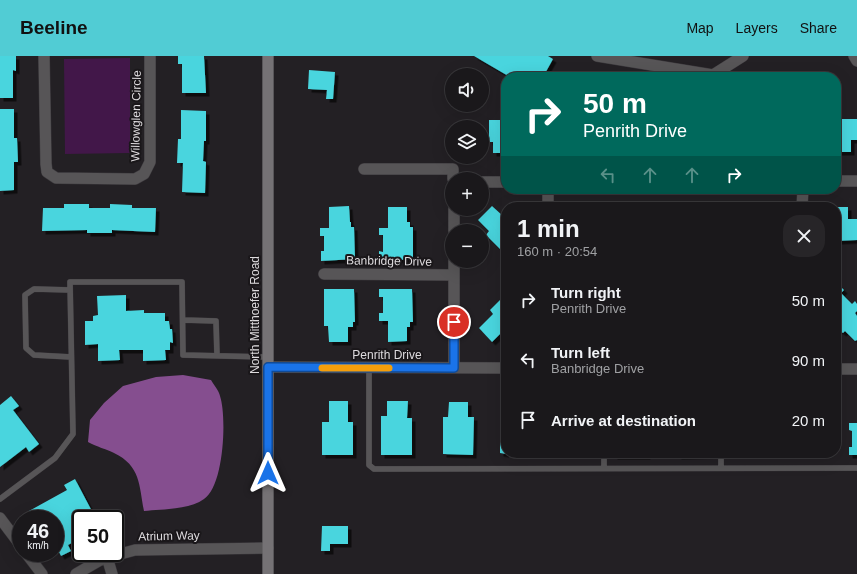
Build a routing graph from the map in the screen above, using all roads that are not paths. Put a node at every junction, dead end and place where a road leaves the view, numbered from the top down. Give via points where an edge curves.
1 (44, 56) edge
2 (150, 56) edge
3 (268, 56) edge
4 (597, 56) edge
5 (743, 56) edge
6 (854, 56) edge
7 (857, 61) edge
8 (695, 72) edge
9 (718, 72) edge
10 (364, 169) dead end
11 (453, 172) edge
12 (841, 181) edge
13 (857, 181) edge
14 (489, 182) edge
15 (501, 182) edge
16 (454, 268) edge
17 (324, 274) dead end
18 (454, 275) junction
19 (70, 290) junction
20 (183, 320) junction
21 (217, 355) junction
22 (71, 357) junction
23 (268, 362) junction
24 (369, 368) junction
25 (454, 368) junction
26 (501, 368) edge
27 (841, 369) edge
28 (857, 369) edge
29 (604, 458) edge
30 (721, 458) edge
31 (604, 467) junction
32 (721, 468) junction
33 (857, 468) edge
34 (0, 499) edge
35 (0, 518) edge
36 (12, 534) edge
37 (268, 548) junction
38 (124, 552) edge
39 (33, 562) edge
40 (98, 562) edge
41 (108, 562) edge
42 (42, 574) edge
43 (76, 574) edge
44 (112, 574) edge
45 (268, 574) edge

1 - 2 street, Willowglen Circle via 47,172 56,178 134,180 144,174 150,162
3 - 23 main road, North Mitthoefer Road
4 - 8 street
5 - 9 street
6 - 7 street
10 - 11 street via 453,169
12 - 13 street
14 - 15 street
16 - 18 street
17 - 18 street, Banbridge Drive
18 - 25 street
19 - 20 lane via 70,282 182,282
19 - 22 lane
19 - 22 lane via 34,289 25,295 26,348 34,355
20 - 21 lane via 216,321
20 - 21 lane via 183,355
21 - 23 lane
22 - 34 lane via 73,434 55,458
23 - 24 street, Penrith Drive
23 - 37 main road, North Mitthoefer Road
24 - 25 street, Penrith Drive
24 - 31 lane via 369,465 374,469
25 - 26 street, Penrith Drive
27 - 28 street
29 - 31 lane
30 - 32 lane
31 - 32 lane
32 - 33 lane
35 - 36 street
37 - 38 street, Atrium Way via 145,549
37 - 45 main road, North Mitthoefer Road
39 - 42 street
40 - 43 street, Atrium Way
41 - 44 street

